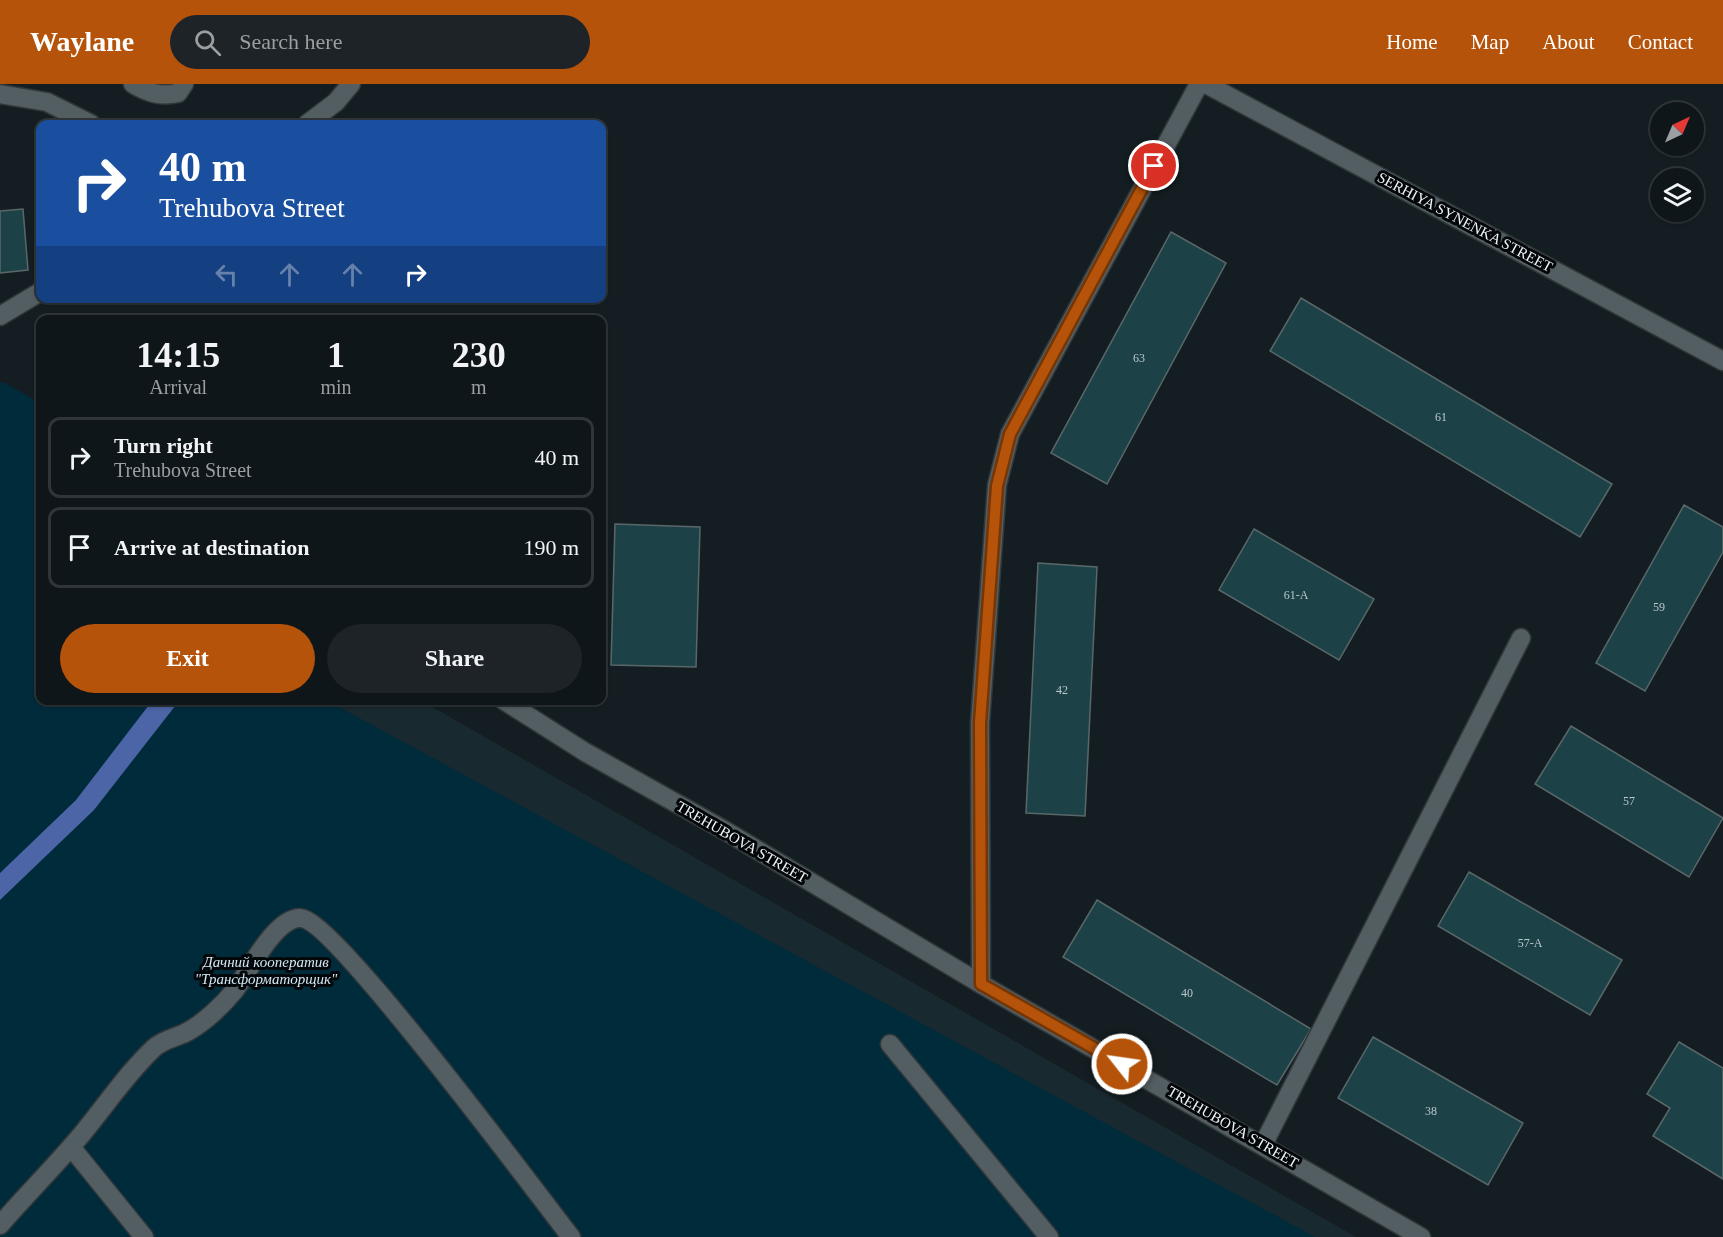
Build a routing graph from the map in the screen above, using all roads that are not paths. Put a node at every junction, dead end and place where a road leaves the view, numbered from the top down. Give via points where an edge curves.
1 (133, 84) edge
2 (184, 84) edge
3 (351, 84) edge
4 (1199, 84) edge
5 (1206, 84) edge
6 (0, 94) edge
7 (83, 120) edge
8 (312, 120) edge
9 (36, 294) edge
10 (0, 316) edge
11 (1723, 361) edge
12 (1521, 638) dead end
13 (511, 705) edge
14 (981, 984) junction
15 (890, 1044) dead end
16 (1263, 1145) junction
17 (71, 1147) junction
18 (0, 1225) edge
19 (144, 1237) edge
20 (571, 1237) edge
21 (1049, 1237) edge
22 (1421, 1237) edge

1 - 2 street via 166,96 178,93
3 - 8 street
4 - 14 street via 1010,434 997,486 980,723
5 - 11 street, SERHIYA SYNENKA STREET
6 - 7 street via 47,102
9 - 10 street
12 - 16 street
13 - 14 street, TREHUBOVA STREET
14 - 16 street, TREHUBOVA STREET
15 - 21 street
16 - 22 street, TREHUBOVA STREET
17 - 18 street
17 - 19 street
17 - 20 street via 157,1046 184,1033 215,1010 287,921 307,919 362,972

